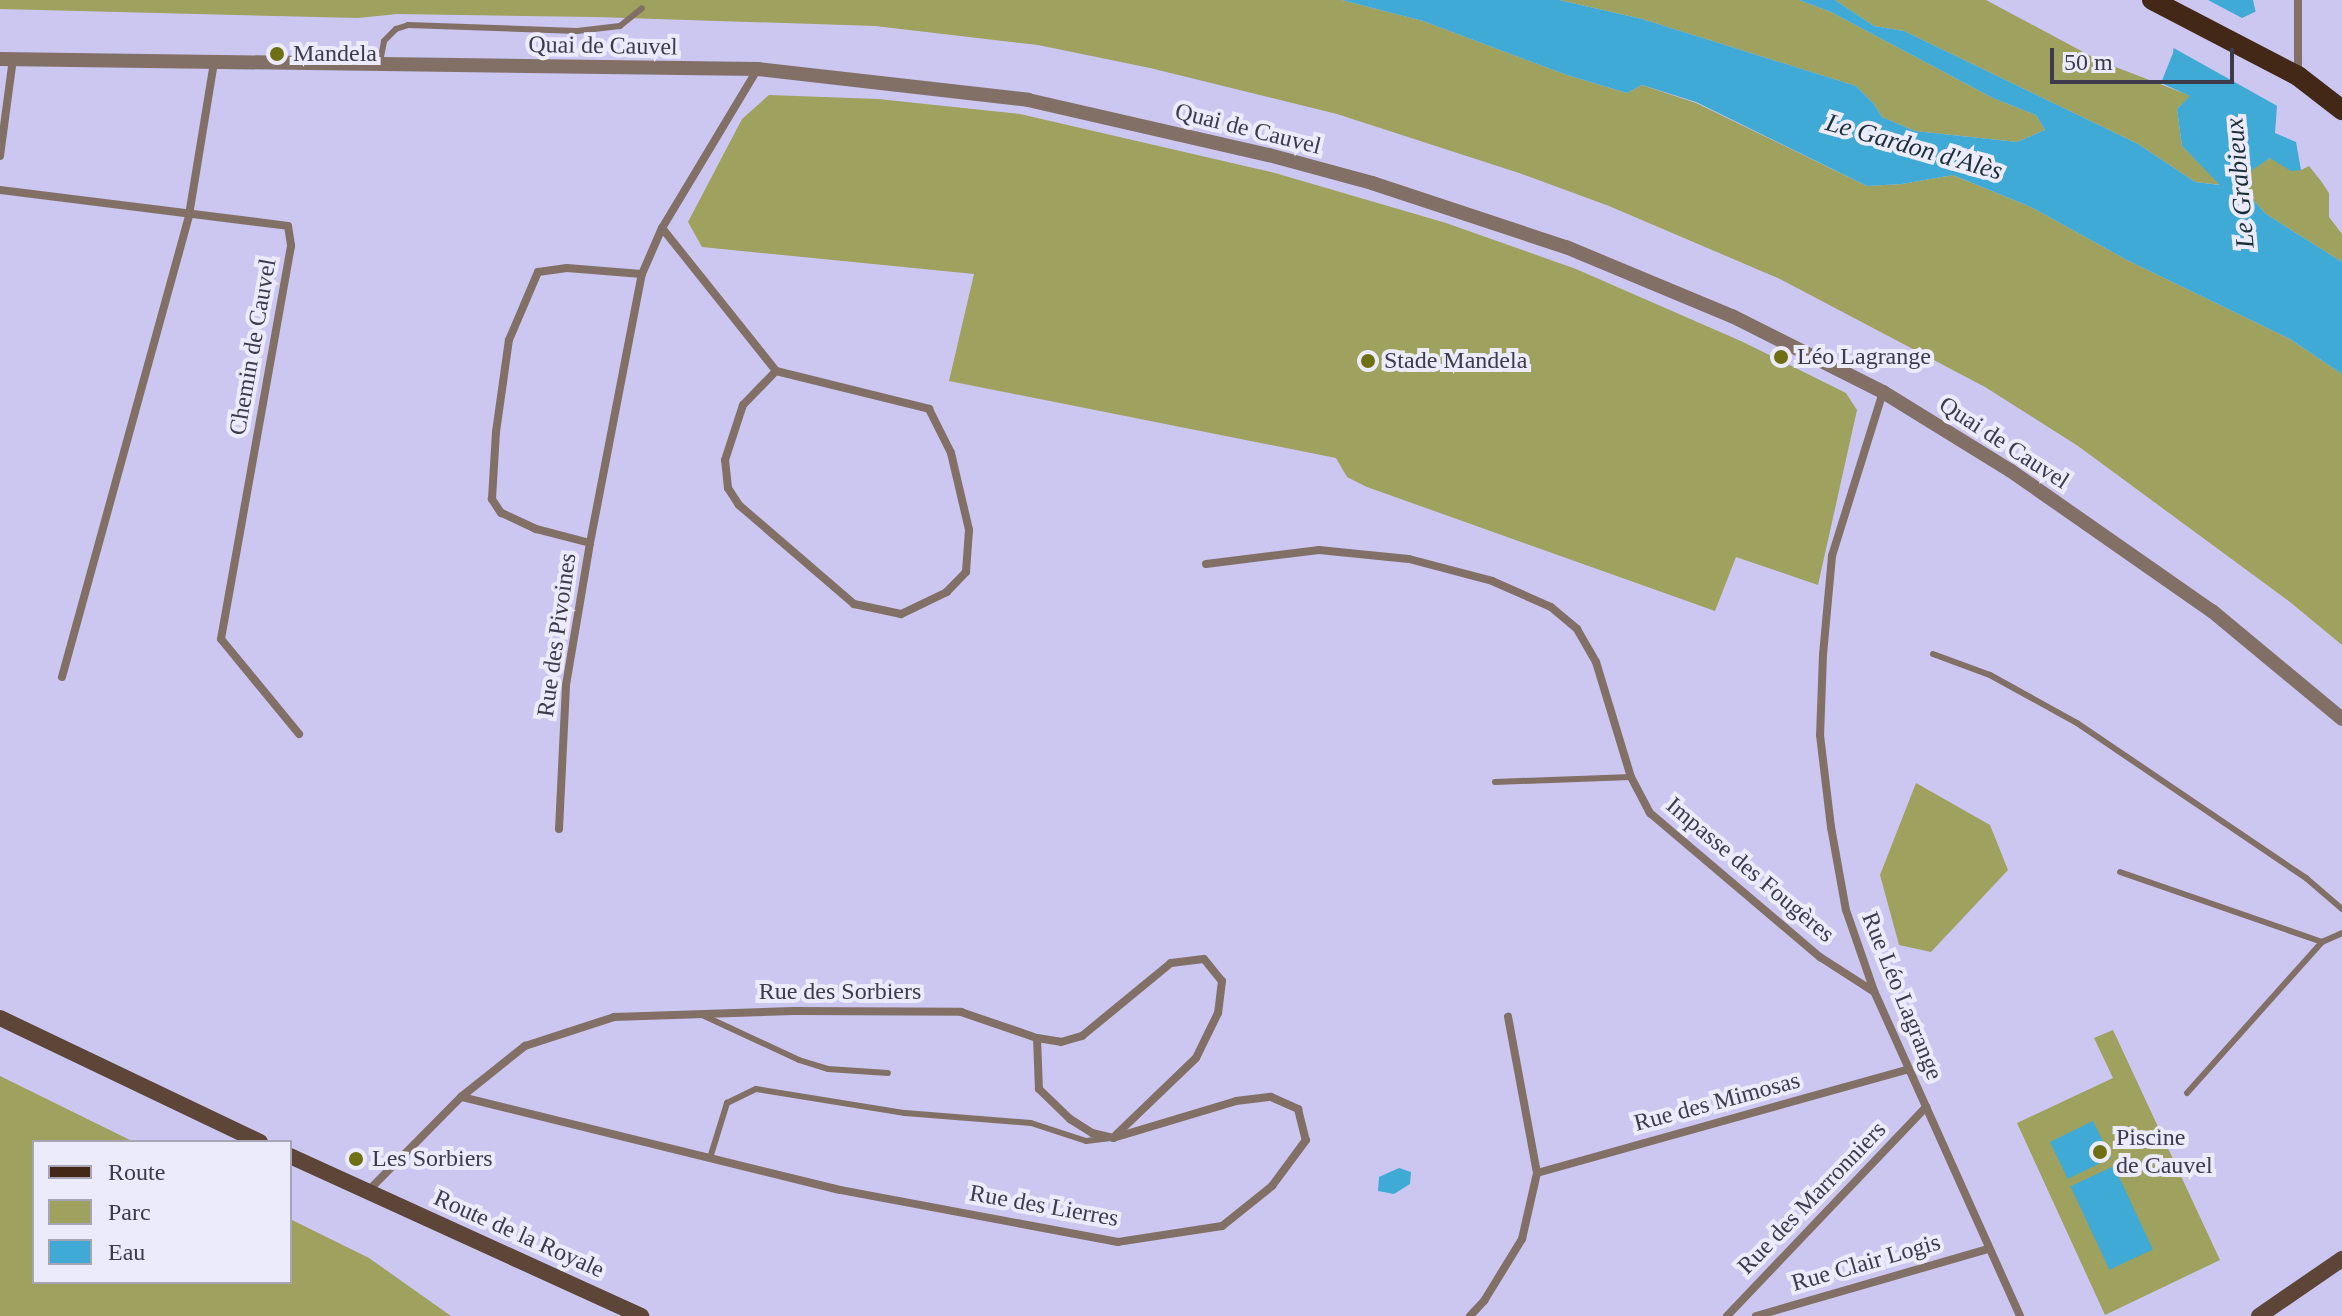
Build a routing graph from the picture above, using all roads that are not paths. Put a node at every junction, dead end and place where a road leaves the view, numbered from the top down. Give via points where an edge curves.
1 (2298, 0) edge
2 (2159, 4) edge
3 (642, 8) dead end
4 (6, 59) edge
5 (214, 62) junction
6 (379, 65) junction
7 (758, 69) junction
8 (2298, 76) junction
9 (2342, 110) edge
10 (0, 156) edge
11 (0, 190) edge
12 (189, 215) junction
13 (662, 228) junction
14 (642, 274) junction
15 (776, 371) junction
16 (1883, 392) junction
17 (590, 543) junction
18 (1206, 564) dead end
19 (1933, 654) dead end
20 (62, 677) dead end
21 (2342, 719) edge
22 (299, 734) dead end
23 (1631, 777) junction
24 (1495, 782) dead end
25 (559, 829) dead end
26 (2120, 872) dead end
27 (2342, 909) edge
28 (2342, 933) edge
29 (2322, 942) junction
30 (1874, 991) junction
31 (700, 1014) junction
32 (1508, 1017) dead end
33 (0, 1018) edge
34 (1037, 1038) junction
35 (1907, 1070) junction
36 (888, 1073) dead end
37 (2187, 1093) dead end
38 (461, 1097) junction
39 (1926, 1107) junction
40 (1113, 1138) junction
41 (256, 1140) edge
42 (292, 1157) edge
43 (710, 1158) junction
44 (1537, 1173) junction
45 (367, 1193) junction
46 (1988, 1249) junction
47 (2342, 1259) edge
48 (641, 1316) edge
49 (1470, 1316) edge
50 (1727, 1316) edge
51 (1756, 1316) edge
52 (2020, 1316) edge
53 (2259, 1316) edge

1 - 8 street
2 - 8 main road
3 - 6 lane via 620,26 577,31 408,25 384,41
4 - 5 street, Quai de Cauvel
4 - 10 street
5 - 6 street, Quai de Cauvel
5 - 12 street
6 - 7 street, Quai de Cauvel
7 - 13 street, Rue des Pivoines
7 - 16 street, Quai de Cauvel via 1028,100 1372,183 1566,247 1732,316
8 - 9 main road
11 - 12 street, Chemin de Cauvel
12 - 20 street
12 - 22 street, Chemin de Cauvel via 288,226 291,246 221,639
13 - 14 street, Rue des Pivoines
13 - 15 street
14 - 17 street, Rue des Pivoines
14 - 17 street, Rue des Pivoines via 567,268 538,272 509,340 492,499 501,513 536,529
15 - 15 street via 743,405 725,460 728,488 739,505 854,604 901,614 947,592 966,572 969,530 951,453 929,409
16 - 21 street, Quai de Cauvel via 2011,471 2212,611
16 - 30 street, Rue Léo Lagrange via 1832,556 1820,735 1846,910
17 - 25 street, Rue des Pivoines via 566,685
18 - 23 street, Impasse des Fougères via 1319,550 1409,559 1492,581 1551,607 1577,629 1596,662
19 - 27 lane via 1990,675 2077,723 2306,878
23 - 24 lane
23 - 30 street, Impasse des Fougères via 1650,813 1820,957
26 - 29 lane
28 - 29 lane
29 - 37 lane
30 - 35 street, Rue Léo Lagrange
31 - 34 street, Rue des Sorbiers via 961,1012
31 - 36 lane via 799,1060 828,1069
31 - 38 street, Rue des Sorbiers via 614,1017 525,1046
32 - 44 street
33 - 41 main road
34 - 40 street via 1039,1089 1070,1119
34 - 40 street, Rue des Sorbiers via 1061,1042 1082,1036 1171,963 1204,959 1222,981 1218,1013 1196,1058
35 - 39 street, Rue Léo Lagrange
35 - 44 street, Rue des Mimosas
38 - 43 street, Rue des Lierres
38 - 45 street, Rue des Sorbiers
39 - 46 street, Rue Léo Lagrange
39 - 50 street, Rue des Marronniers
40 - 43 lane via 1086,1141 1031,1123 905,1113 756,1089 727,1103
40 - 43 street, Rue des Lierres via 1236,1101 1271,1097 1298,1109 1306,1140 1272,1186 1222,1226 1118,1242 840,1190
42 - 45 main road, Route de la Royale
44 - 49 street via 1522,1239
45 - 48 main road, Route de la Royale
46 - 51 street, Rue Clair Logis
46 - 52 street, Rue Léo Lagrange
47 - 53 main road

